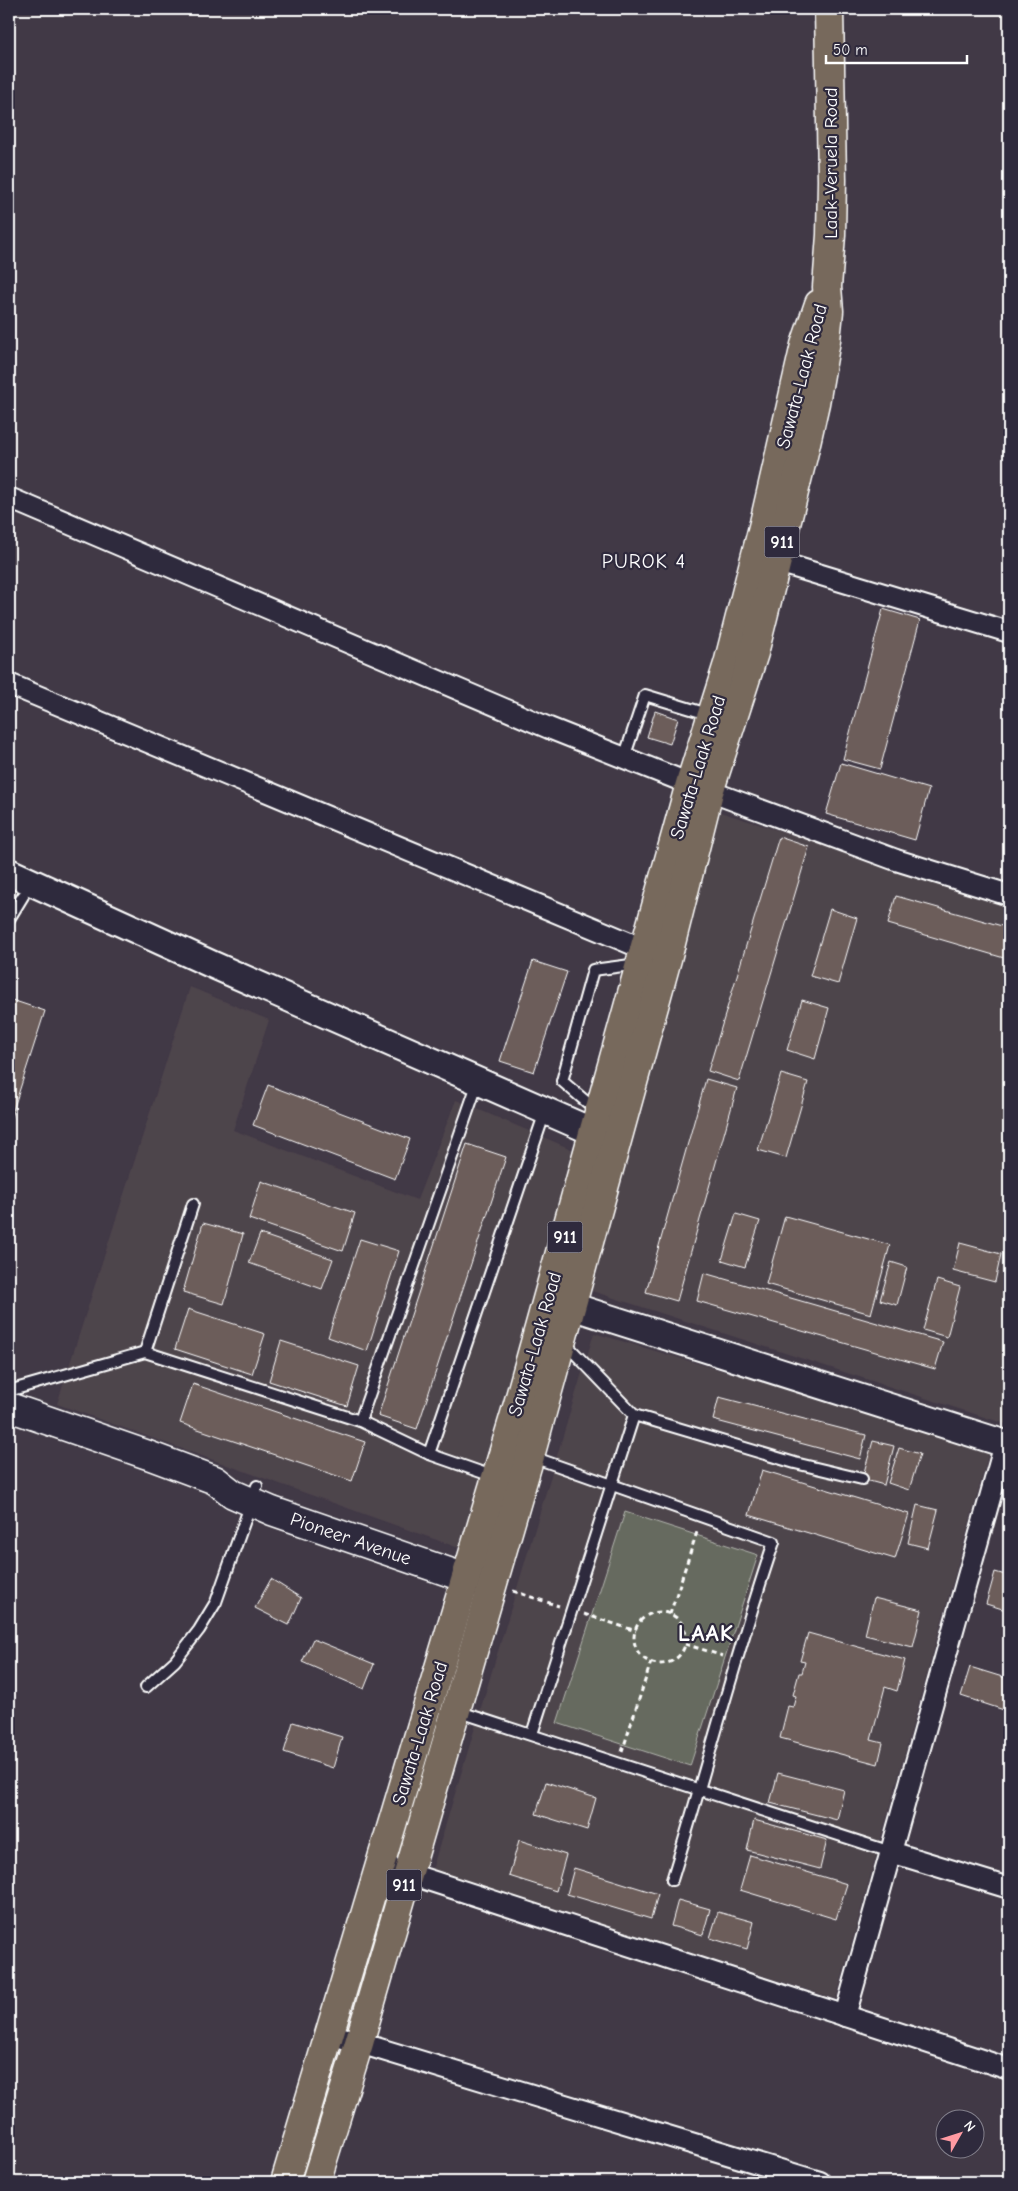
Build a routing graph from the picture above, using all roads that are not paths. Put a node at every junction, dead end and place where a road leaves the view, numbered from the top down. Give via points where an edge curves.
1 (829, 9) edge
2 (826, 287) joint
3 (9, 498) edge
4 (767, 559) junction
5 (1009, 632) edge
6 (9, 684) edge
7 (712, 715) junction
8 (624, 758) junction
9 (699, 788) junction
10 (9, 872) edge
11 (16, 893) edge
12 (1009, 895) edge
13 (9, 919) edge
14 (651, 957) junction
15 (475, 1090) junction
16 (543, 1120) junction
17 (603, 1138) junction
18 (192, 1204) dead end
19 (571, 1306) junction
20 (562, 1339) junction
21 (145, 1352) junction
22 (14, 1399) edge
23 (634, 1415) junction
24 (360, 1421) junction
25 (1007, 1444) edge
26 (429, 1454) junction
27 (530, 1456) junction
28 (495, 1477) junction
29 (862, 1479) dead end
30 (613, 1485) junction
31 (255, 1494) junction
32 (469, 1569) junction
33 (494, 1579) junction
34 (146, 1687) dead end
35 (441, 1707) junction
36 (532, 1734) junction
37 (700, 1790) junction
38 (891, 1852) junction
39 (379, 1864) junction
40 (408, 1874) junction
41 (672, 1880) dead end
42 (1009, 1888) edge
43 (845, 2016) junction
44 (330, 2034) junction
45 (359, 2043) junction
46 (1009, 2069) edge
47 (285, 2182) edge
48 (316, 2182) edge
49 (820, 2182) edge

1 - 2 main road, Laak-Veruela Road / 911 via 832,180
2 - 4 main road, Sawata-Laak Road / 911 via 829,311 816,403
3 - 8 street
4 - 5 street
4 - 7 main road, Sawata-Laak Road / 911
4 - 9 main road, Sawata-Laak Road / 911 via 754,653
6 - 14 street
7 - 8 lane via 645,695
7 - 9 main road, Sawata-Laak Road / 911
8 - 9 street
9 - 12 street via 896,860
9 - 14 main road, Sawata-Laak Road / 911
10 - 15 street
11 - 13 lane
11 - 15 street via 211,982
14 - 17 main road, Sawata-Laak Road / 911
14 - 17 lane via 593,970 562,1081
15 - 16 street
15 - 24 lane
16 - 17 street
16 - 26 lane
17 - 19 main road, Sawata-Laak Road / 911
17 - 28 main road, Sawata-Laak Road / 911
18 - 21 lane
19 - 20 main road, Sawata-Laak Road / 911
19 - 25 street
20 - 23 lane
20 - 27 main road, Sawata-Laak Road / 911
21 - 22 lane
21 - 24 lane
22 - 31 main road, Pioneer Avenue via 215,1480 233,1494
23 - 29 lane via 795,1463
23 - 30 lane
24 - 26 lane
25 - 38 street
26 - 28 lane
27 - 30 lane
27 - 33 main road, Sawata-Laak Road / 911
28 - 32 main road, Sawata-Laak Road / 911
30 - 36 lane
30 - 37 lane via 774,1542 735,1660
31 - 32 main road, Pioneer Avenue
31 - 34 lane via 216,1602 175,1660
32 - 33 main road, Pioneer Avenue
32 - 35 main road, Sawata-Laak Road / 911
33 - 35 main road, Sawata-Laak Road / 911
35 - 36 lane
35 - 39 main road, Sawata-Laak Road / 911
35 - 40 main road, Sawata-Laak Road / 911
36 - 37 lane
37 - 38 lane
37 - 41 lane
38 - 42 street
38 - 43 street
39 - 40 street
39 - 44 main road, Sawata-Laak Road / 911
40 - 43 street
40 - 45 main road, Sawata-Laak Road / 911
43 - 46 street
44 - 45 street
44 - 47 main road, Sawata-Laak Road / 911
45 - 48 main road, Sawata-Laak Road / 911
45 - 49 street

